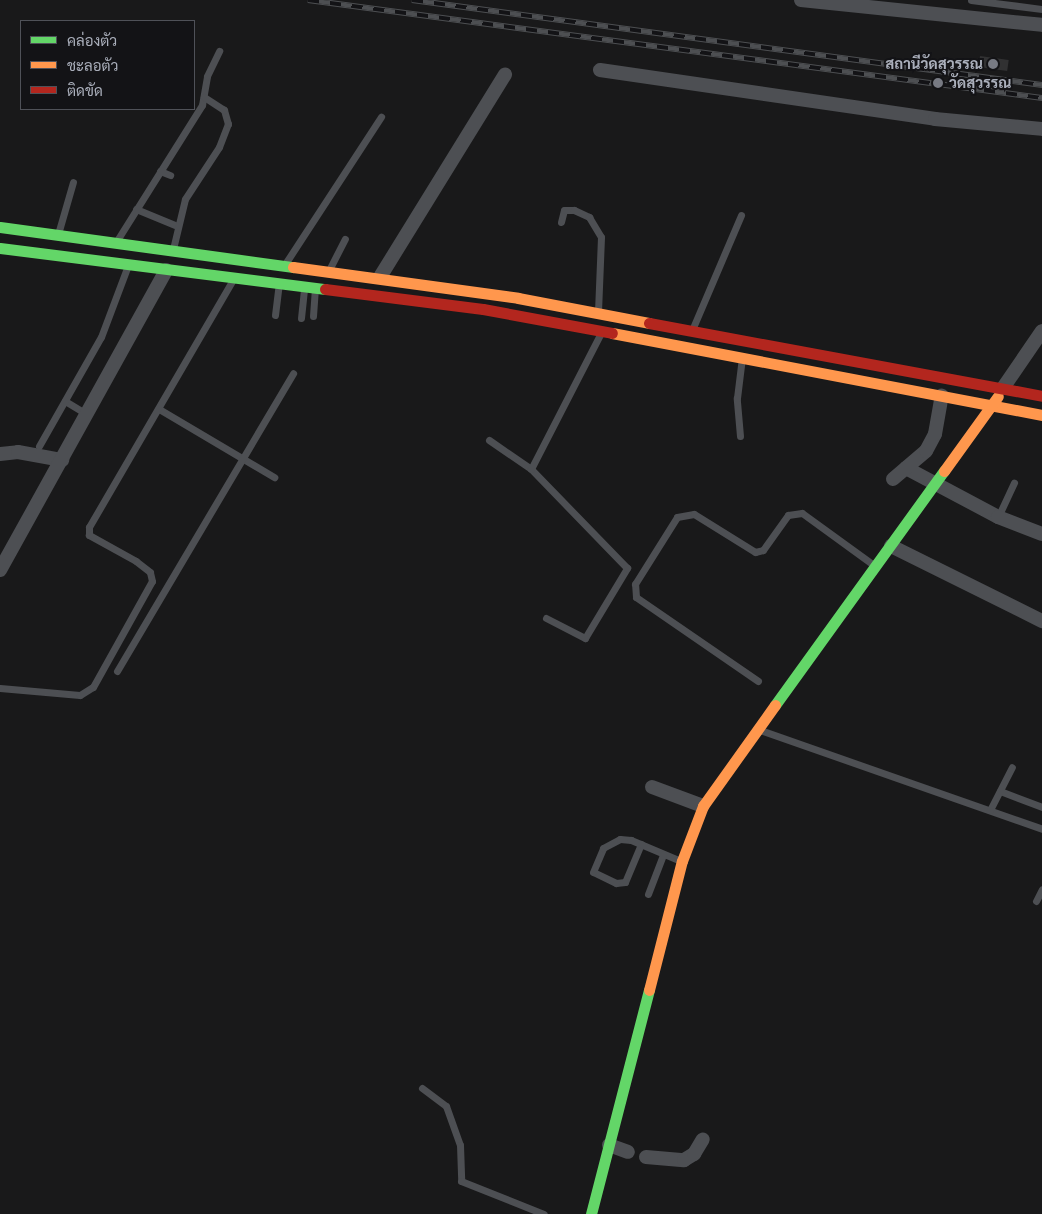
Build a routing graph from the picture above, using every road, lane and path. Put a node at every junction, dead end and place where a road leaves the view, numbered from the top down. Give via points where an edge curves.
1 (801, 0) edge
2 (971, 0) edge
3 (1042, 9) edge
4 (1042, 26) edge
5 (219, 50) dead end
6 (600, 70) dead end
7 (505, 75) dead end
8 (204, 96) junction
9 (381, 117) dead end
10 (1042, 129) edge
11 (160, 171) junction
12 (170, 175) dead end
13 (73, 182) dead end
14 (186, 183) dead end
15 (194, 186) junction
16 (136, 209) junction
17 (740, 215) dead end
18 (561, 222) dead end
19 (175, 225) junction
20 (0, 227) edge
21 (58, 236) junction
22 (345, 239) dead end
23 (116, 243) junction
24 (0, 248) edge
25 (173, 249) junction
26 (285, 264) junction
27 (128, 265) junction
28 (166, 270) junction
29 (329, 270) junction
30 (380, 277) junction
31 (235, 278) junction
32 (279, 284) junction
33 (310, 287) junction
34 (598, 312) junction
35 (275, 315) dead end
36 (313, 316) dead end
37 (300, 318) dead end
38 (603, 328) junction
39 (1042, 330) edge
40 (692, 331) junction
41 (742, 358) junction
42 (293, 373) dead end
43 (1003, 388) junction
44 (942, 396) junction
45 (1042, 396) edge
46 (65, 401) junction
47 (991, 405) junction
48 (158, 409) junction
49 (87, 414) junction
50 (1042, 414) edge
51 (740, 436) dead end
52 (489, 440) dead end
53 (40, 446) dead end
54 (0, 454) edge
55 (62, 460) junction
56 (245, 460) junction
57 (906, 468) junction
58 (531, 469) junction
59 (274, 477) dead end
60 (893, 480) dead end
61 (1014, 482) dead end
62 (933, 486) junction
63 (998, 517) junction
64 (1042, 534) edge
65 (892, 546) junction
66 (876, 567) junction
67 (0, 570) edge
68 (546, 618) dead end
69 (1042, 621) edge
70 (117, 671) dead end
71 (758, 681) dead end
72 (0, 688) edge
73 (760, 730) junction
74 (1012, 767) dead end
75 (652, 787) dead end
76 (1000, 791) junction
77 (703, 806) junction
78 (1042, 807) edge
79 (990, 810) junction
80 (1042, 829) edge
81 (641, 844) junction
82 (663, 855) junction
83 (682, 861) junction
84 (1042, 889) edge
85 (648, 894) dead end
86 (1036, 901) dead end
87 (422, 1088) dead end
88 (703, 1139) dead end
89 (609, 1145) junction
90 (628, 1152) dead end
91 (646, 1157) dead end
92 (544, 1214) edge
93 (591, 1214) edge

1 - 4 street
2 - 3 lane
5 - 8 lane via 207,76
6 - 10 street via 935,119
7 - 30 street
8 - 11 lane
8 - 15 lane via 224,110 228,124 220,147
9 - 26 lane
11 - 12 lane
11 - 16 lane
13 - 21 lane
14 - 15 lane
15 - 19 lane
16 - 19 lane
16 - 23 lane
17 - 40 lane
18 - 34 lane via 564,210 574,210 589,217 601,237
19 - 25 lane
20 - 21 main road
21 - 23 main road
22 - 29 lane
23 - 25 main road
24 - 27 main road
25 - 26 main road
26 - 29 main road
27 - 28 main road
27 - 46 lane via 101,337
28 - 31 main road
28 - 49 street
29 - 30 main road
30 - 34 main road
31 - 32 main road
31 - 48 lane
32 - 33 main road
32 - 35 lane
33 - 36 lane
33 - 37 lane
33 - 38 main road
34 - 40 main road
38 - 41 main road
38 - 58 lane
39 - 43 street
40 - 43 main road
41 - 44 main road
41 - 51 lane via 737,398
42 - 56 lane
43 - 45 main road
43 - 47 main road
44 - 47 main road
44 - 57 street via 934,434 926,451
46 - 49 lane
46 - 53 lane
47 - 50 main road
47 - 62 main road
48 - 56 lane
48 - 72 lane via 89,526 89,535 136,561 150,572 152,581 94,687 80,695
49 - 55 street
52 - 58 lane
54 - 55 street via 18,452
55 - 67 street
56 - 59 lane
56 - 70 lane
57 - 60 street
57 - 62 street
58 - 68 lane via 627,568 585,638
61 - 63 lane
62 - 63 street
62 - 65 main road
63 - 64 street
65 - 66 main road
65 - 69 street
66 - 71 lane via 802,513 788,515 762,550 755,552 694,514 677,517 636,584 636,597
66 - 73 main road
73 - 77 main road
73 - 79 lane
74 - 76 lane
75 - 77 street
76 - 78 lane
76 - 79 lane
77 - 83 main road
79 - 80 lane
81 - 81 lane via 620,839 608,843 593,872 616,883 625,882
81 - 82 lane
82 - 83 lane
82 - 85 lane
83 - 89 main road
84 - 86 lane
87 - 92 lane via 446,1106 460,1145 461,1181
88 - 91 street via 694,1154 684,1160
89 - 90 street
89 - 93 main road

